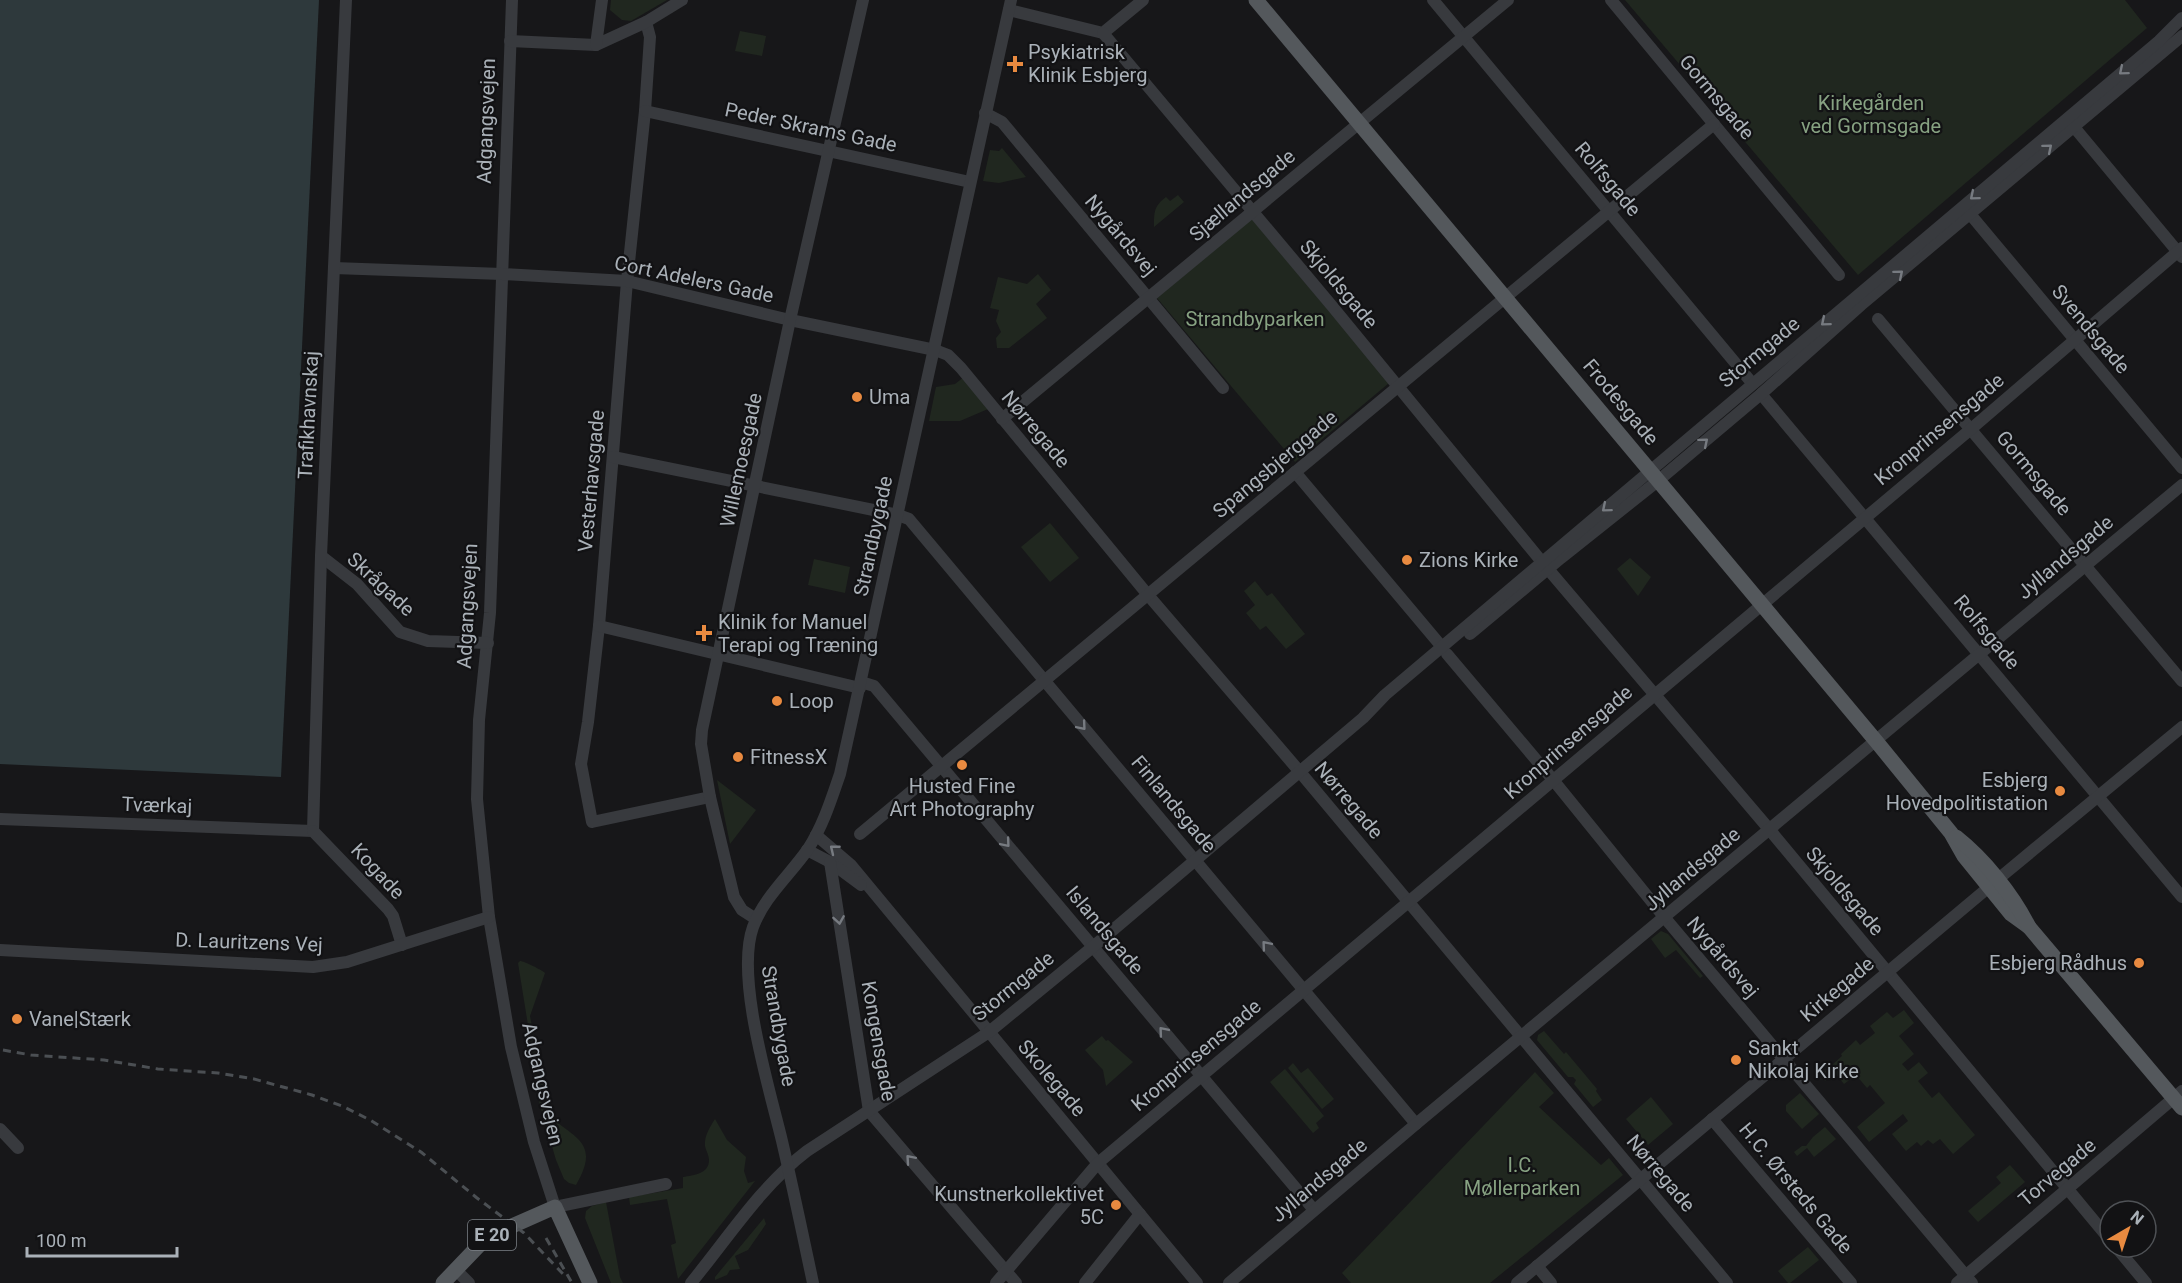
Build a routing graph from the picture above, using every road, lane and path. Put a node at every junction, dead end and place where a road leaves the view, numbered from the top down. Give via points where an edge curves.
1 (346, 0) edge
2 (512, 0) edge
3 (602, 0) edge
4 (682, 0) edge
5 (863, 0) edge
6 (1143, 0) edge
7 (1257, 0) edge
8 (1433, 0) edge
9 (1508, 0) edge
10 (1611, 0) edge
11 (1010, 5) edge
12 (2182, 18) edge
13 (646, 22) junction
14 (2182, 29) edge
15 (1103, 33) junction
16 (1464, 36) junction
17 (2182, 36) edge
18 (510, 42) junction
19 (596, 45) junction
20 (2142, 69) junction
21 (645, 111) junction
22 (985, 114) junction
23 (1360, 123) junction
24 (1714, 124) junction
25 (2074, 127) junction
26 (828, 151) junction
27 (970, 182) junction
28 (1609, 211) junction
29 (1252, 212) junction
30 (1970, 214) junction
31 (2181, 252) edge
32 (334, 268) junction
33 (502, 274) junction
34 (1839, 274) dead end
35 (627, 281) junction
36 (1506, 297) junction
37 (1148, 298) junction
38 (1878, 319) dead end
39 (790, 320) junction
40 (2075, 340) junction
41 (935, 350) junction
42 (1752, 383) junction
43 (1398, 386) junction
44 (1224, 388) dead end
45 (1761, 394) junction
46 (1002, 419) junction
47 (1971, 429) junction
48 (613, 457) junction
49 (2182, 468) edge
50 (1295, 472) junction
51 (1655, 476) junction
52 (2182, 485) edge
53 (755, 487) junction
54 (898, 515) junction
55 (1865, 516) junction
56 (321, 556) junction
57 (2085, 565) junction
58 (1545, 566) junction
59 (1148, 595) junction
60 (1761, 604) junction
61 (599, 626) junction
62 (489, 643) junction
63 (1444, 650) junction
64 (719, 653) junction
65 (1980, 655) junction
66 (1045, 681) junction
67 (2182, 681) edge
68 (860, 685) junction
69 (1655, 693) junction
70 (2182, 727) edge
71 (1876, 741) junction
72 (941, 767) junction
73 (1300, 772) junction
74 (1554, 781) junction
75 (2098, 795) junction
76 (710, 796) junction
77 (0, 819) edge
78 (1769, 829) junction
79 (313, 831) junction
80 (861, 834) dead end
81 (816, 835) junction
82 (807, 850) junction
83 (1195, 860) junction
84 (830, 862) junction
85 (1993, 884) junction
86 (876, 897) junction
87 (2182, 897) edge
88 (1408, 902) junction
89 (489, 917) junction
90 (1665, 918) junction
91 (756, 919) junction
92 (402, 945) junction
93 (1094, 946) junction
94 (0, 950) edge
95 (1888, 972) junction
96 (1304, 990) junction
97 (989, 1032) junction
98 (1521, 1036) junction
99 (1784, 1059) junction
100 (1201, 1076) junction
101 (2179, 1099) edge
102 (869, 1111) junction
103 (1712, 1119) junction
104 (1416, 1124) junction
105 (0, 1130) edge
106 (18, 1148) dead end
107 (1098, 1163) junction
108 (788, 1166) junction
109 (1640, 1178) junction
110 (666, 1184) dead end
111 (2067, 1189) junction
112 (555, 1207) junction
113 (1314, 1210) junction
114 (1140, 1214) junction
115 (2098, 1226) edge
116 (2126, 1259) edge
117 (1537, 1266) junction
118 (1010, 1267) junction
119 (456, 1270) junction
120 (1086, 1281) edge
121 (1965, 1281) edge
122 (997, 1282) edge
123 (444, 1283) edge
124 (469, 1283) edge
125 (590, 1283) edge
126 (691, 1283) edge
127 (813, 1283) edge
128 (1016, 1283) edge
129 (1197, 1283) edge
130 (1229, 1283) edge
131 (1517, 1283) edge
132 (1551, 1283) edge
133 (1727, 1283) edge
134 (1851, 1283) edge
135 (2146, 1283) edge

1 - 32 street, Trafikhavnskaj
2 - 18 street, Adgangsvejen
3 - 19 street
4 - 13 street
5 - 26 street, Willemoesgade
6 - 15 street
7 - 23 main road, Frodesgade
8 - 16 street, Rolfsgade
9 - 16 street, Sjællandsgade
10 - 24 street, Gormsgade
11 - 15 street
11 - 22 street, Strandbygade
12 -> 42 street, Stormgade
13 - 19 street
13 - 21 street, Vesterhavsgade via 650,37
14 - 20 street
15 - 29 street, Skjoldsgade
16 - 23 street, Sjællandsgade
16 - 28 street, Rolfsgade
17 - 20 street, Stormgade
18 - 19 street
18 - 33 street, Adgangsvejen
20 - 25 street, Stormgade
21 - 26 street, Peder Skrams Gade
21 - 35 street, Vesterhavsgade
22 - 27 street, Strandbygade
22 - 37 street, Nygårdsvej via 1002,122
23 - 29 street, Sjællandsgade
23 - 36 main road, Frodesgade
24 - 28 street, Spangsbjerggade
24 - 34 street, Gormsgade
30 -> 25 street, Stormgade
25 - 31 street
26 - 27 street, Peder Skrams Gade
26 - 39 street, Willemoesgade
27 - 41 street, Strandbygade
28 - 36 street, Spangsbjerggade
28 - 42 street, Rolfsgade
29 - 37 street, Sjællandsgade
29 - 43 street, Skjoldsgade
30 - 40 street, Svendsgade
45 -> 30 street, Stormgade
31 - 40 street, Kronprinsensgade
32 - 33 street, Cort Adelers Gade
32 - 56 street, Trafikhavnskaj
33 - 35 street, Cort Adelers Gade
33 - 62 street, Adgangsvejen
35 - 39 street, Cort Adelers Gade
35 - 48 street, Vesterhavsgade
36 - 43 street, Spangsbjerggade
36 - 51 main road, Frodesgade
37 - 44 street, Nygårdsvej
37 - 46 street, Sjællandsgade
38 - 47 street, Gormsgade
39 - 41 street, Cort Adelers Gade
39 - 53 street, Willemoesgade
40 - 47 street, Kronprinsensgade
40 - 49 street, Svendsgade
41 - 46 street, Nørregade via 948,355 961,368
41 - 54 street, Strandbygade
42 - 51 street, Stormgade
43 - 50 street, Spangsbjerggade
43 - 58 street, Skjoldsgade
51 -> 45 street, Stormgade
45 - 55 street, Rolfsgade
46 - 59 street, Nørregade
47 - 55 street, Kronprinsensgade
47 - 57 street, Gormsgade
48 - 53 street
48 - 61 street, Vesterhavsgade
50 - 59 street, Spangsbjerggade
50 - 63 street, Nygårdsvej
51 - 58 street, Stormgade
51 - 60 main road, Frodesgade
52 - 57 street, Jyllandsgade
53 - 54 street
53 - 64 street, Willemoesgade
54 - 66 street, Finlandsgade via 915,525
54 - 68 street, Strandbygade
55 - 60 street, Kronprinsensgade
55 - 65 street, Rolfsgade
56 - 62 street, Skrågade via 357,584 400,632 428,641
56 - 79 street, Trafikhavnskaj
57 - 65 street, Jyllandsgade
57 - 67 street, Gormsgade
58 - 63 street, Stormgade
58 - 69 street, Skjoldsgade
59 - 66 street, Spangsbjerggade
59 - 73 street, Nørregade
60 - 69 street, Kronprinsensgade
60 - 71 main road, Frodesgade
61 - 64 street
61 - 76 street, Vesterhavsgade via 581,764 592,822
62 - 89 street, Adgangsvejen via 479,720 477,799
63 - 73 street, Stormgade
63 - 74 street, Nygårdsvej
64 - 68 street
64 - 76 street, Willemoesgade via 701,744
65 - 71 street, Jyllandsgade
65 - 75 street, Rolfsgade
66 - 72 street, Spangsbjerggade
66 -> 83 street, Finlandsgade
68 - 72 street, Islandsgade via 874,686
68 - 81 street, Strandbygade via 840,774
69 - 74 street, Kronprinsensgade
69 - 78 street, Skjoldsgade
70 - 75 street, Kirkegade
71 - 78 street, Jyllandsgade
71 - 85 main road, Frodesgade via 1951,833 1964,856
72 - 80 street, Spangsbjerggade
72 -> 93 street, Islandsgade
73 - 83 street, Stormgade
73 - 88 street, Nørregade
74 - 88 street, Kronprinsensgade
74 - 90 street, Nygårdsvej
75 - 85 street, Kirkegade
75 - 87 street, Rolfsgade
76 - 91 street, Willemoesgade via 734,897 742,910
77 - 79 street, Tværkaj
78 - 90 street, Jyllandsgade
78 - 95 street, Skjoldsgade
79 - 92 street, Kogade via 388,909
81 - 82 street, Strandbygade
86 -> 81 street, Skolegade via 851,865
82 - 84 street, Skolegade
82 - 91 street, Strandbygade
83 - 93 street, Stormgade
96 -> 83 street, Finlandsgade
84 - 86 street, Skolegade
84 -> 102 street, Kongensgade
85 - 95 street, Kirkegade
85 - 101 main road, Frodesgade via 2011,914 2029,927
86 - 97 street, Skolegade
88 - 96 street, Kronprinsensgade
88 - 98 street, Nørregade
89 - 92 street, D. Lauritzens Vej
89 - 112 street, Adgangsvejen via 520,1092
90 - 98 street, Jyllandsgade
90 - 99 street, Nygårdsvej
91 - 108 street, Strandbygade via 748,948 749,981
92 - 94 street, D. Lauritzens Vej via 346,962 313,967
93 - 97 street, Stormgade
100 -> 93 street, Islandsgade
95 - 99 street, Kirkegade
95 - 111 street, Skjoldsgade
96 - 100 street, Kronprinsensgade
96 - 104 street, Finlandsgade
97 - 102 street, Stormgade
97 - 107 street, Skolegade
98 - 104 street, Jyllandsgade
98 - 109 street, Nørregade
99 - 103 street, Kirkegade
99 - 121 street, Nygårdsvej
100 - 107 street, Kronprinsensgade
100 - 113 street, Islandsgade
101 - 111 street, Torvegade
102 - 108 street, Stormgade
118 -> 102 street, Kongensgade
103 - 109 street, Kirkegade
103 - 134 street, H.C. Ørsteds Gade
104 - 113 street, Jyllandsgade
105 - 106 street
107 - 114 street, Skolegade
107 - 118 street, Kronprinsensgade
108 - 126 street, Stormgade
108 - 127 street, Strandbygade
109 - 117 street, Kirkegade
109 - 133 street, Nørregade
110 - 112 street
111 - 115 street, Skjoldsgade
111 - 121 street, Torvegade
112 - 119 main road, E 20 via 487,1237
112 - 125 main road, Adgangsvejen
113 - 130 street, Jyllandsgade
114 - 120 street
114 - 129 street, Skolegade
116 - 135 street
117 - 131 street, Kirkegade
117 - 132 street
118 - 122 street, Kronprinsensgade
118 - 128 street, Kongensgade
119 - 123 main road, E 20
119 - 124 street

